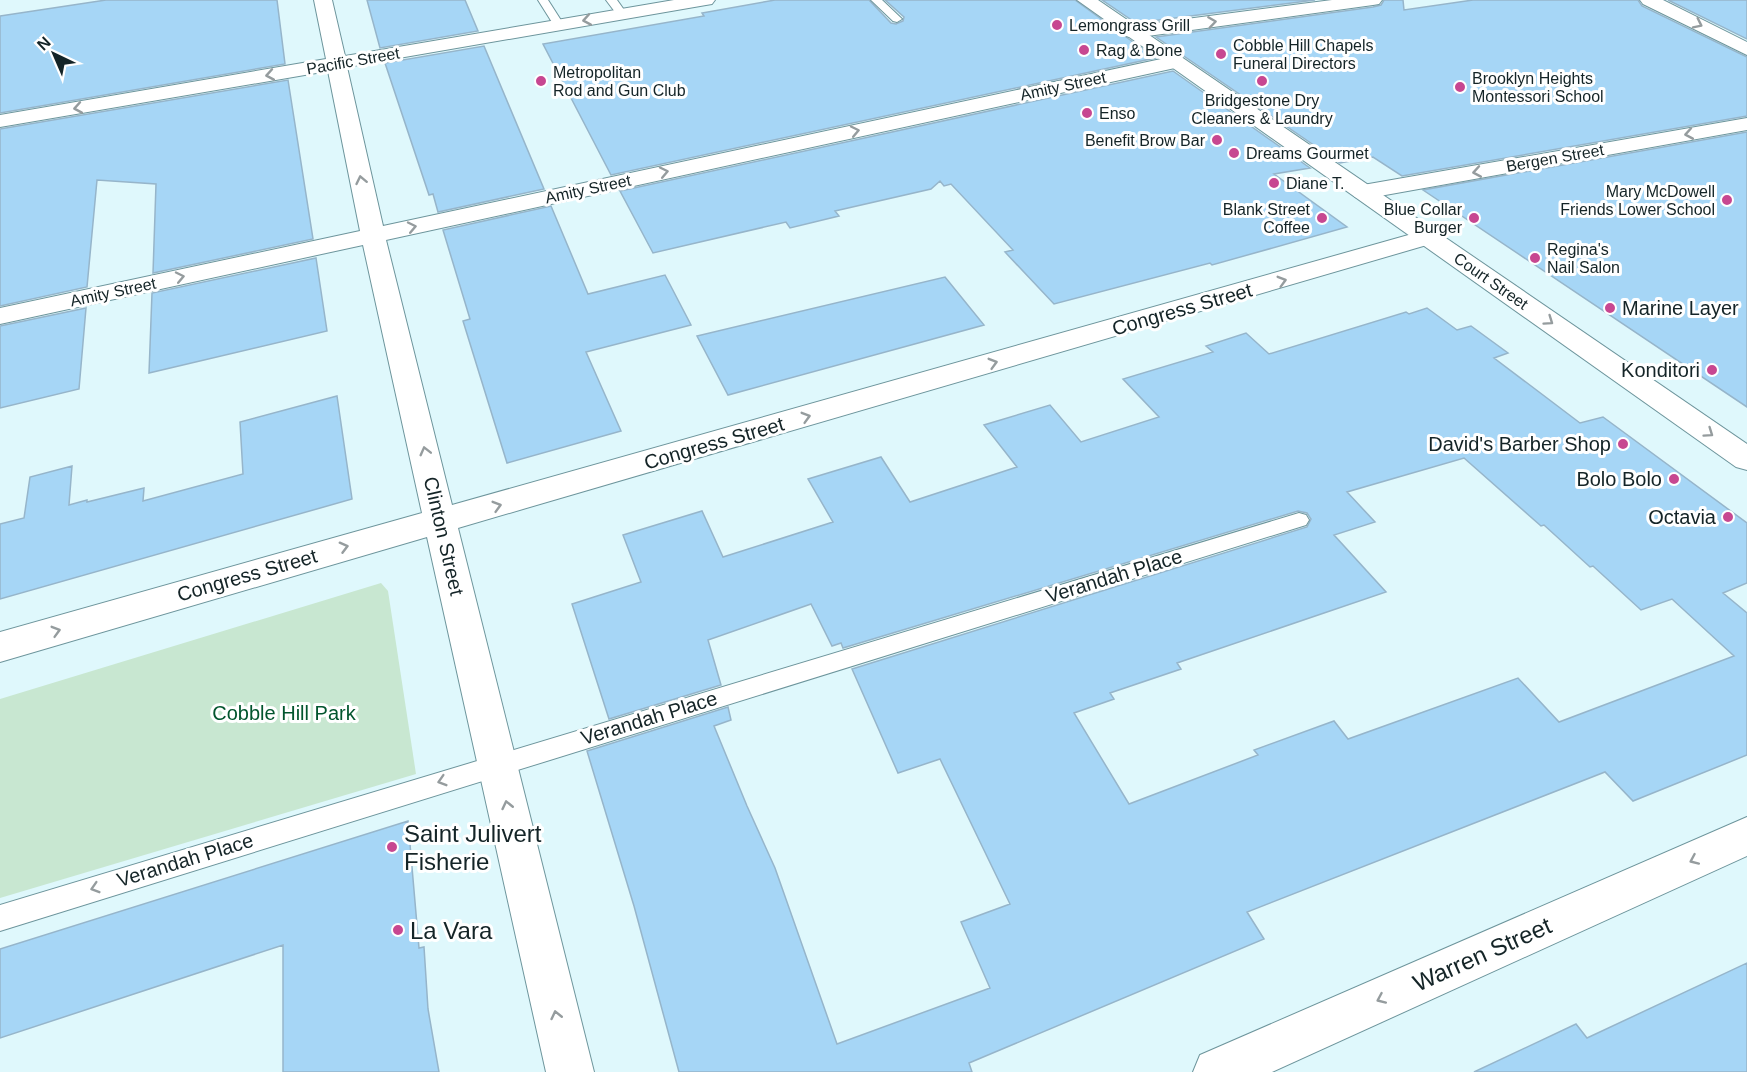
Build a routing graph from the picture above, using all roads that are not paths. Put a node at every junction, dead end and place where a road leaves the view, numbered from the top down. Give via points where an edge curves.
1 (323, 0) edge
2 (543, 0) edge
3 (706, 0) edge
4 (876, 0) edge
5 (1086, 0) edge
6 (1373, 0) edge
7 (1649, 0) edge
8 (617, 7) edge
9 (897, 19) dead end
10 (559, 25) junction
11 (1133, 32) junction
12 (1747, 49) edge
13 (1175, 62) junction
14 (337, 63) junction
15 (0, 121) edge
16 (1747, 124) edge
17 (1363, 192) junction
18 (373, 236) junction
19 (1428, 237) junction
20 (0, 316) edge
21 (1747, 459) edge
22 (1299, 520) dead end
23 (441, 521) junction
24 (0, 647) edge
25 (498, 764) junction
26 (1747, 836) edge
27 (0, 918) edge
28 (570, 1072) edge
29 (1217, 1072) edge

1 - 14 street, Clinton Street
2 - 10 lane
3 - 8 street, Pacific Street
4 - 9 lane
5 - 11 street, Court Street
11 -> 6 street
7 -> 12 street
8 -> 10 street, Pacific Street
10 - 14 street, Pacific Street
11 - 13 street, Court Street
13 - 17 street, Court Street
18 -> 13 street, Amity Street
14 -> 15 street, Pacific Street
18 -> 14 street, Clinton Street
16 -> 17 street, Bergen Street
17 - 19 street, Court Street
20 -> 18 street, Amity Street
23 -> 18 street, Clinton Street
19 -> 21 street, Court Street
23 -> 19 street, Congress Street
22 - 25 lane, Verandah Place
24 -> 23 street, Congress Street
23 - 25 street, Clinton Street
25 -> 27 lane, Verandah Place
28 -> 25 street, Clinton Street
26 -> 29 street, Warren Street

